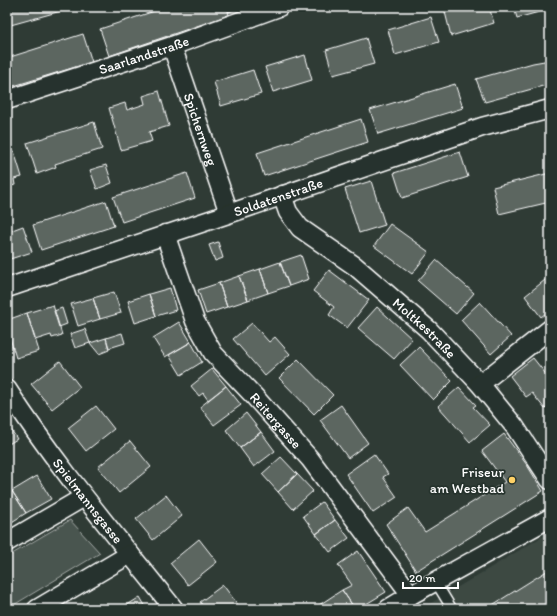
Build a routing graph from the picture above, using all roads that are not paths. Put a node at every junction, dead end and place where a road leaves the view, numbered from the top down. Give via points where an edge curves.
1 (279, 7) edge
2 (172, 46) junction
3 (7, 100) edge
4 (550, 109) edge
5 (282, 195) junction
6 (229, 213) junction
7 (165, 234) junction
8 (7, 288) edge
9 (550, 329) edge
10 (480, 384) junction
11 (7, 389) edge
12 (550, 480) edge
13 (84, 497) junction
14 (550, 518) edge
15 (7, 542) edge
16 (130, 554) junction
17 (435, 582) junction
18 (411, 595) junction
19 (38, 609) edge
20 (174, 609) edge
21 (388, 609) edge
22 (452, 609) edge

1 - 2 street, Saarlandstraße
2 - 3 street, Saarlandstraße
2 - 6 street, Spichernweg
4 - 5 street, Soldatenstraße via 482,126
5 - 6 street, Soldatenstraße
5 - 10 street, Moltkestraße via 288,212 300,228 355,266 429,330
6 - 7 street, Soldatenstraße
7 - 8 street, Soldatenstraße
7 - 18 street, Reitergasse via 195,321 213,353 310,459
9 - 10 street
10 - 12 street, Moltkestraße via 515,427
11 - 13 street, Spielmannsgasse via 27,421
13 - 15 street
13 - 16 street, Spielmannsgasse
14 - 17 street
16 - 19 street
16 - 20 street, Spielmannsgasse
17 - 18 street
17 - 22 lane
18 - 21 street

